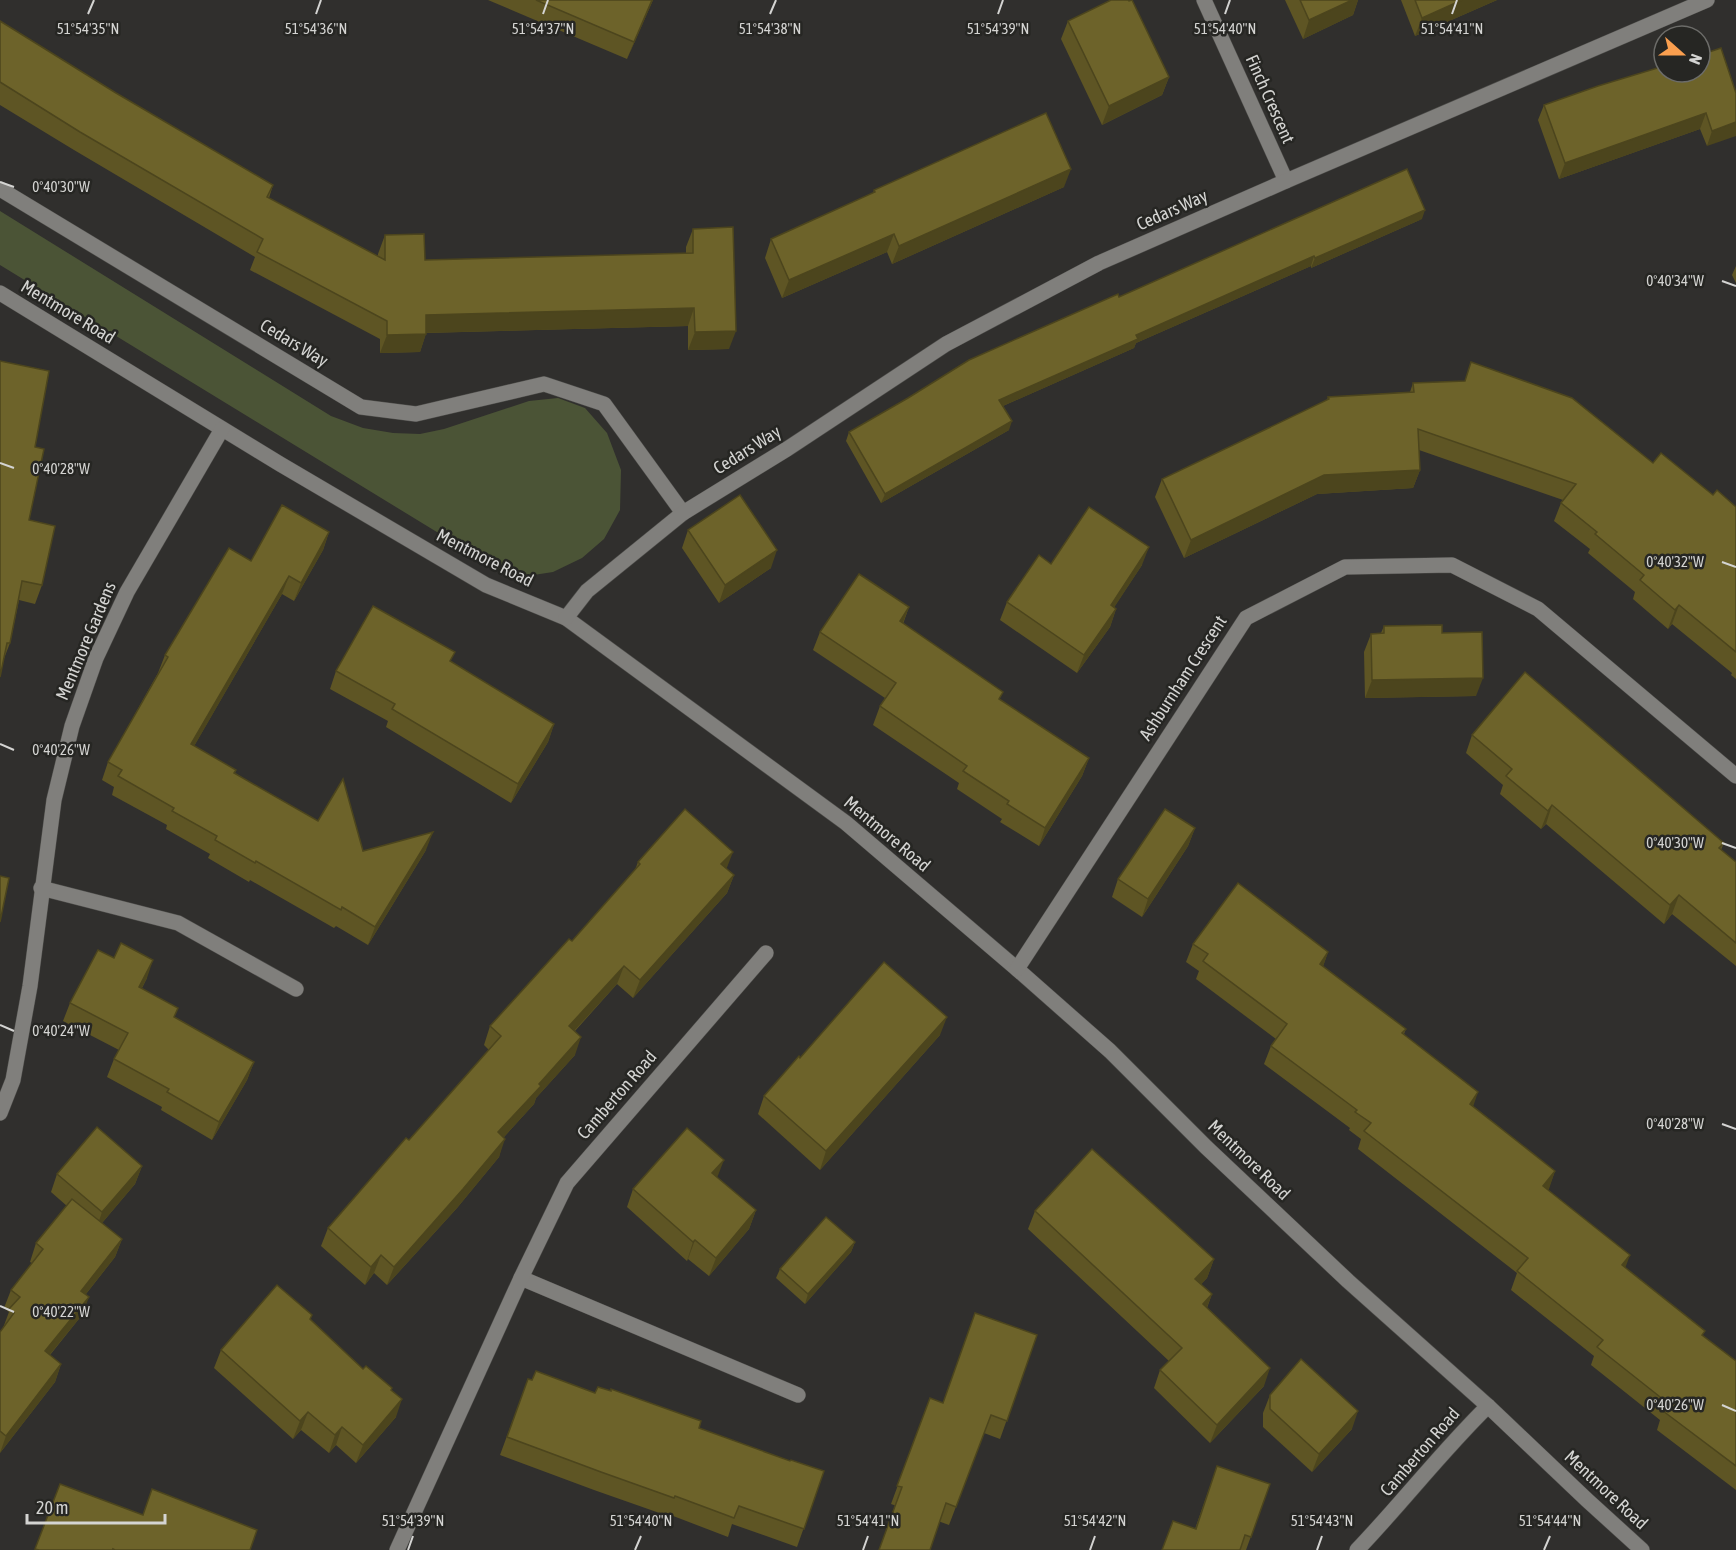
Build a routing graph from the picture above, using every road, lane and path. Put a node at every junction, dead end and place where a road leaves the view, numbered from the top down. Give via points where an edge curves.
1 (1204, 0) edge
2 (1707, 0) edge
3 (1286, 181) junction
4 (0, 189) edge
5 (0, 293) edge
6 (222, 429) junction
7 (683, 513) junction
8 (566, 618) junction
9 (1736, 776) edge
10 (41, 888) junction
11 (766, 953) dead end
12 (1017, 969) junction
13 (296, 989) dead end
14 (0, 1113) edge
15 (521, 1278) junction
16 (798, 1395) dead end
17 (1488, 1406) junction
18 (397, 1550) edge
19 (1357, 1550) edge
20 (1642, 1550) edge

1 - 3 street, Finch Crescent
2 - 3 street, Cedars Way
3 - 7 street, Cedars Way via 1099,264 946,344
4 - 7 street, Cedars Way via 361,407 416,414 544,384 604,404
5 - 6 street, Mentmore Road
6 - 8 street, Mentmore Road via 486,585
6 - 10 street, Mentmore Gardens via 128,592 96,658 72,726 54,800
7 - 8 street, Cedars Way via 587,591
8 - 12 street, Mentmore Road via 846,824
9 - 12 street, Ashburnham Crescent via 1538,609 1452,565 1345,567 1246,618
10 - 13 street via 178,923
10 - 14 street, Mentmore Gardens via 30,986 13,1080
11 - 15 street, Camberton Road via 567,1183
12 - 17 street, Mentmore Road via 1110,1051 1348,1281
15 - 16 street
15 - 18 street, Camberton Road
17 - 19 street, Camberton Road
17 - 20 street, Mentmore Road

